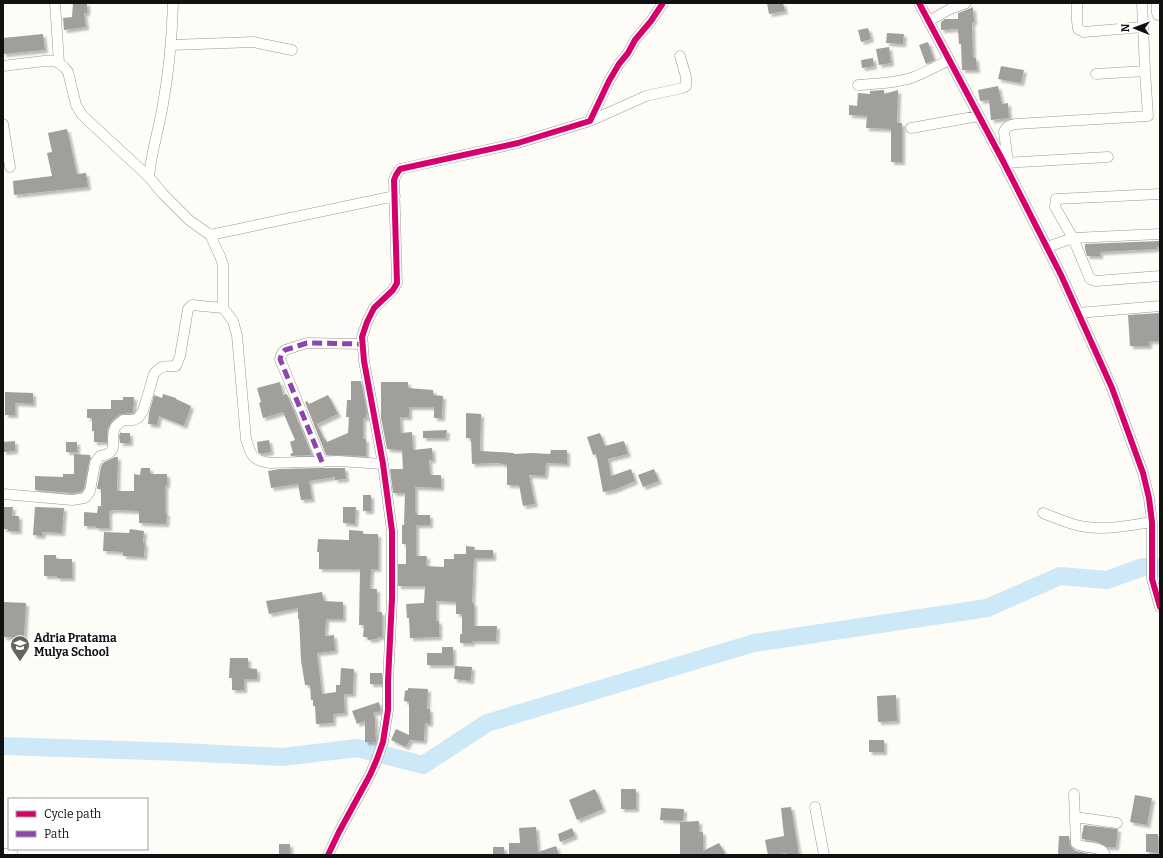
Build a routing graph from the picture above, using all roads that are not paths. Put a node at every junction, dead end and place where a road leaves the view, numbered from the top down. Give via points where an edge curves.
1 (55, 3) edge
2 (173, 3) edge
3 (663, 3) edge
4 (919, 3) edge
5 (966, 3) edge
6 (1077, 3) edge
7 (1142, 3) edge
8 (1157, 3) edge
9 (1160, 15) edge
10 (929, 21) junction
11 (1143, 27) junction
12 (171, 45) junction
13 (292, 50) dead end
14 (680, 56) dead end
15 (949, 60) junction
16 (59, 63) junction
17 (3, 66) edge
18 (1145, 71) junction
19 (1096, 74) dead end
20 (858, 85) dead end
21 (979, 116) junction
22 (590, 121) junction
23 (3, 124) edge
24 (911, 128) dead end
25 (1108, 157) dead end
26 (1006, 162) junction
27 (10, 167) dead end
28 (149, 177) junction
29 (1160, 194) edge
30 (395, 196) junction
31 (1160, 234) edge
32 (210, 235) junction
33 (1073, 238) junction
34 (1047, 248) junction
35 (1160, 276) edge
36 (1160, 306) edge
37 (224, 308) junction
38 (1078, 313) junction
39 (363, 344) junction
40 (322, 462) junction
41 (383, 464) junction
42 (3, 494) edge
43 (1043, 513) dead end
44 (1152, 522) junction
45 (1160, 606) edge
46 (1074, 794) dead end
47 (815, 806) dead end
48 (1074, 817) junction
49 (1117, 823) dead end
50 (3, 851) edge
51 (15, 853) dead end
52 (328, 855) edge
53 (824, 855) edge
54 (1105, 855) edge

1 - 16 street
2 - 12 street
3 - 22 street via 619,64
4 - 10 street
5 - 10 street
6 - 11 street via 1078,29 1084,32
7 - 11 street
8 - 9 street via 1157,13
10 - 15 street
11 - 18 street
12 - 13 street via 254,42
12 - 28 street via 167,82
14 - 22 street via 686,86 646,96
15 - 20 street via 903,80
15 - 21 street
16 - 17 street via 44,61
16 - 28 street via 68,72 76,105 82,115
18 - 19 street
18 - 26 street via 1148,116 1009,125 1004,132
21 - 24 street
21 - 26 street
22 - 30 street via 518,143 400,169 394,180
23 - 27 street
25 - 26 street
26 - 34 street
28 - 32 street via 180,212
29 - 33 street via 1056,199 1056,207
30 - 32 street
30 - 39 street via 397,284 374,308 362,337
31 - 33 street
32 - 37 street via 223,265
33 - 34 street
33 - 35 street via 1090,279
34 - 38 street
36 - 38 street
37 - 40 street via 233,321 237,335 246,440 250,453 260,462
37 - 42 street via 192,305 188,309 176,366 163,366 158,369 138,418 123,420 115,427 114,448 112,452 100,456 95,463 90,491 85,498 72,500
38 - 44 street via 1112,388 1143,473
39 - 40 street via 307,343 282,353 280,359
39 - 41 street
40 - 41 street
41 - 52 street via 392,531 388,710 383,742 377,759
43 - 44 street via 1087,527 1112,528
44 - 45 street via 1152,579
46 - 48 street
47 - 53 street
48 - 49 street
48 - 54 street via 1077,845 1100,849
50 - 51 lane

